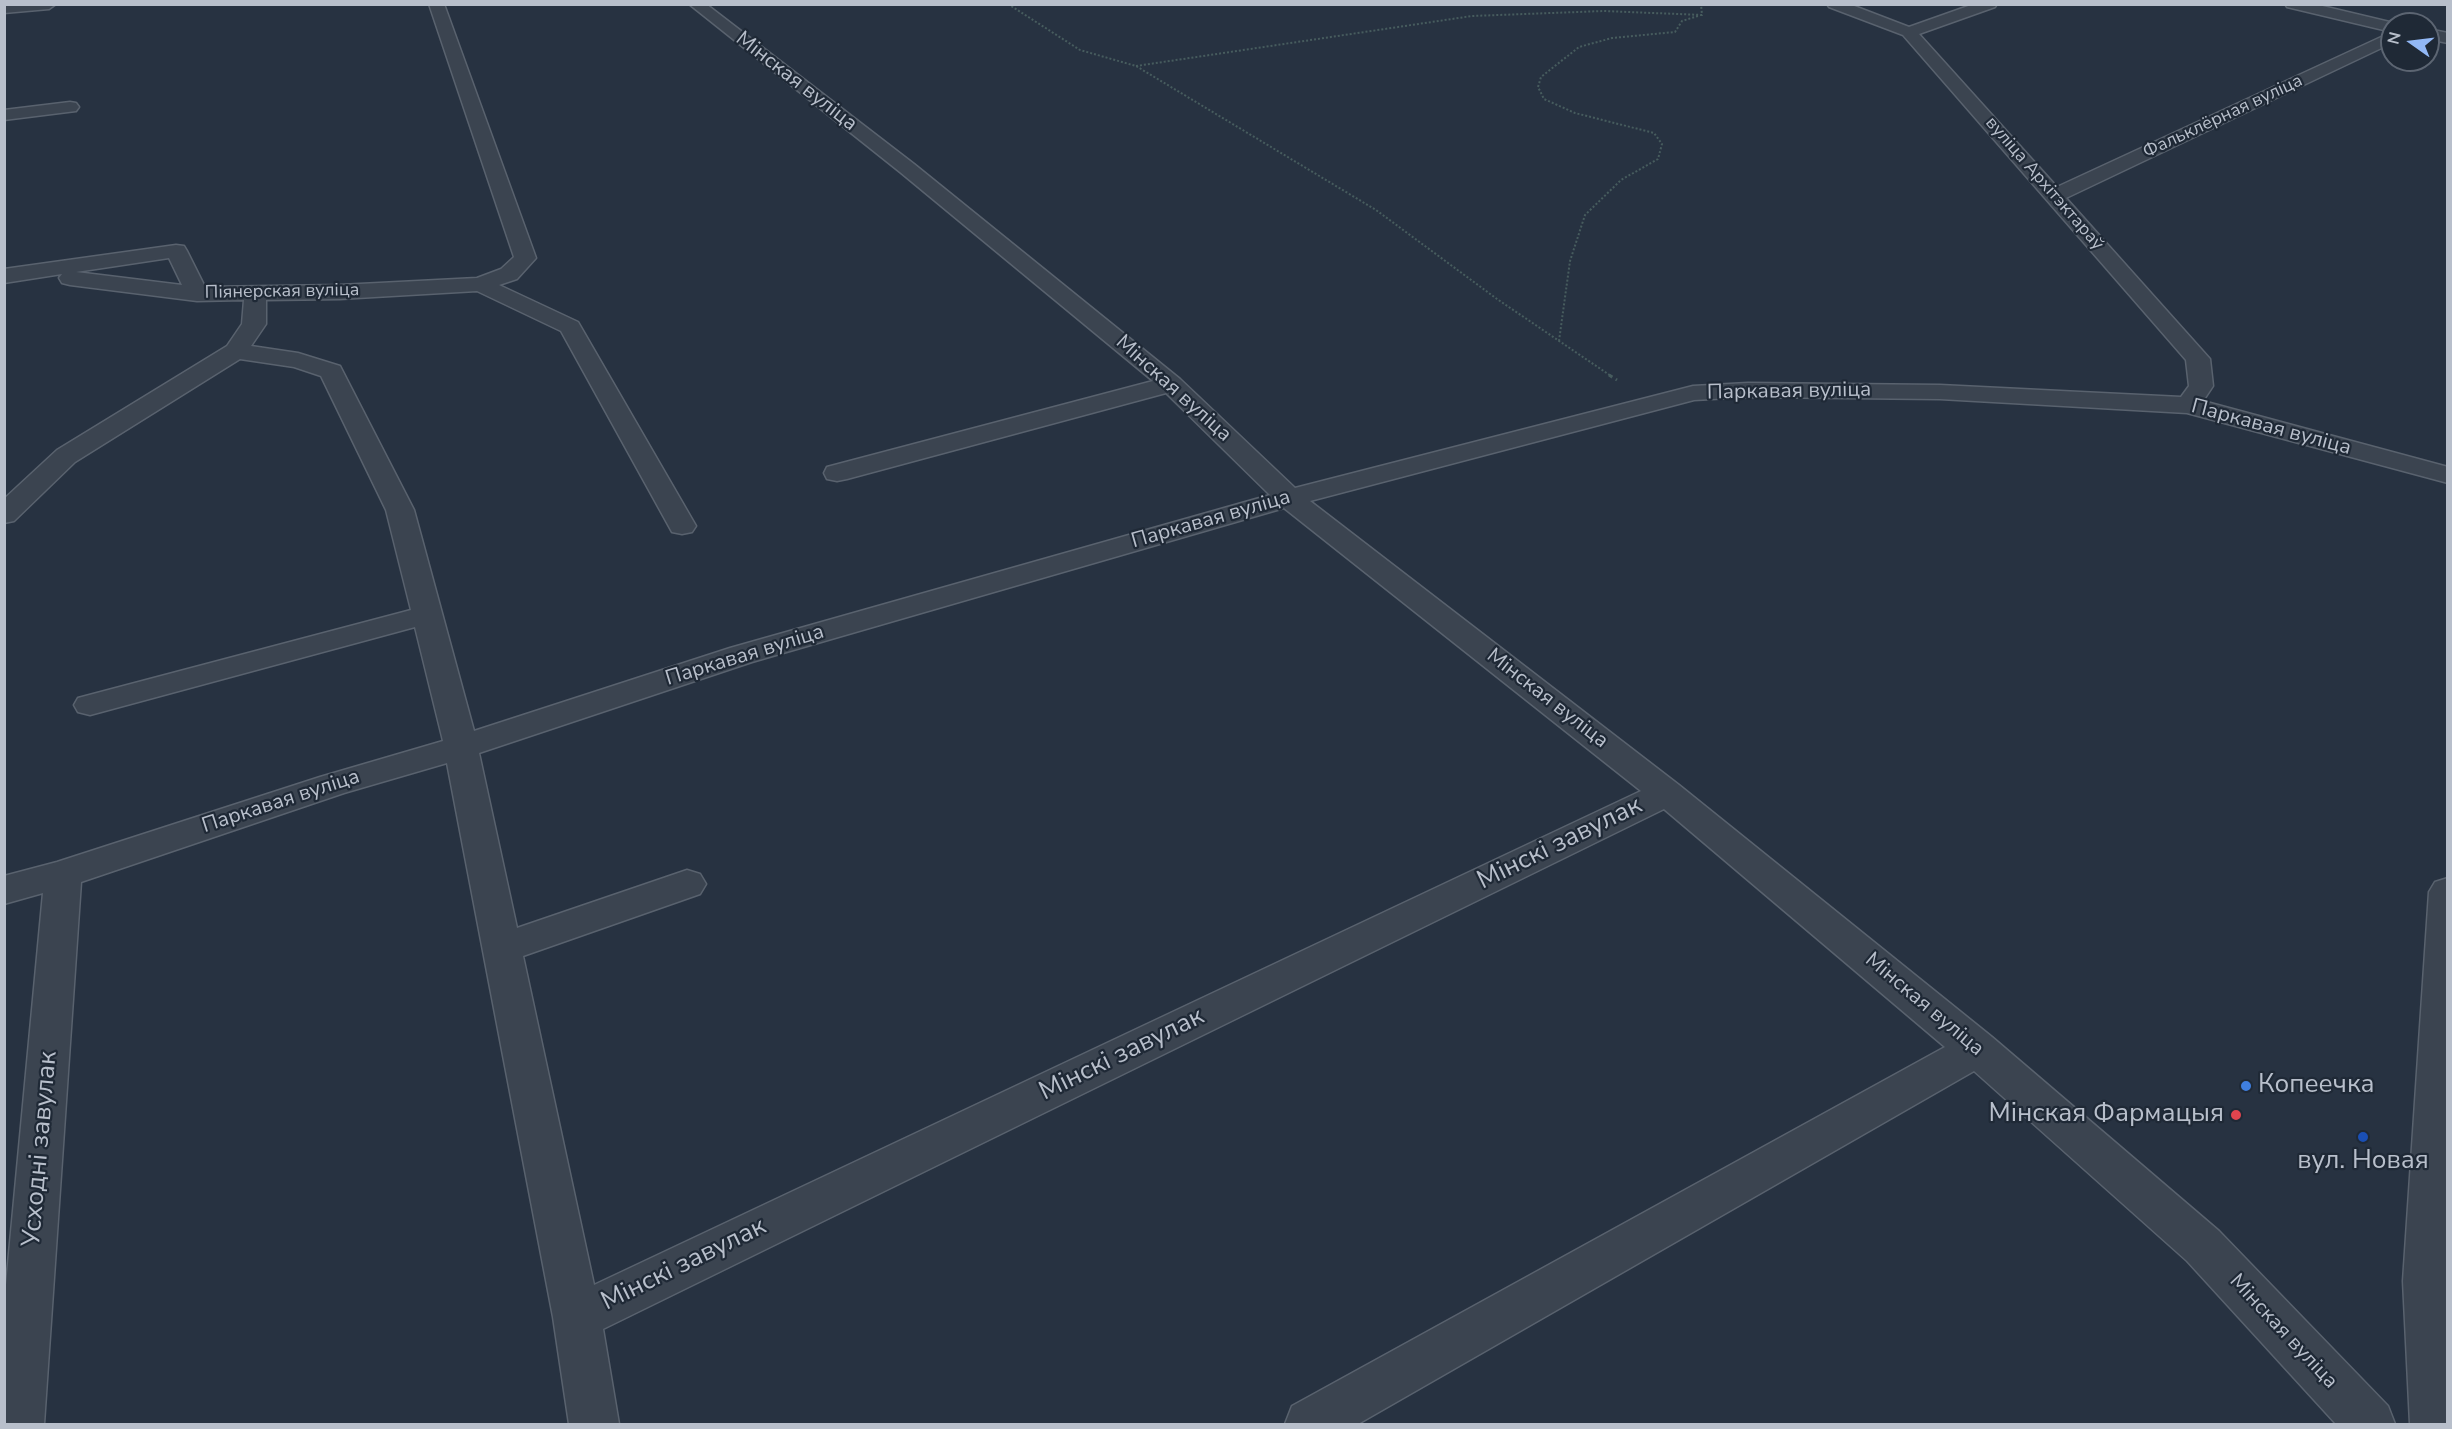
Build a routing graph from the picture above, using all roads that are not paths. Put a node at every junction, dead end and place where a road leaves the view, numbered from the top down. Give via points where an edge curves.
1 (49, 4) edge
2 (436, 4) edge
3 (696, 4) edge
4 (1834, 4) edge
5 (1990, 4) edge
6 (2292, 4) edge
7 (4, 9) edge
8 (2380, 24) edge
9 (1909, 32) junction
10 (2380, 43) edge
11 (70, 107) dead end
12 (4, 116) edge
13 (2054, 196) junction
14 (31, 273) junction
15 (4, 276) edge
16 (480, 284) junction
17 (255, 293) junction
18 (197, 294) junction
19 (236, 351) junction
20 (1171, 384) junction
21 (2188, 405) junction
22 (837, 473) dead end
23 (2448, 475) edge
24 (1289, 498) junction
25 (4, 515) edge
26 (682, 526) dead end
27 (426, 615) junction
28 (90, 705) dead end
29 (461, 747) junction
30 (1667, 793) junction
31 (63, 874) junction
32 (687, 884) dead end
33 (4, 890) edge
34 (2448, 892) edge
35 (502, 948) junction
36 (1977, 1049) junction
37 (577, 1317) junction
38 (19, 1425) edge
39 (594, 1425) edge
40 (1310, 1425) edge
41 (2370, 1425) edge
42 (2435, 1425) edge

1 - 7 street
2 - 16 street, Піянерская вуліца via 525,258 509,274
3 - 20 street, Мінская вуліца via 908,168
4 - 9 street, вуліца Архітэктараў
5 - 9 street
6 - 8 street
9 - 13 street, вуліца Архітэктараў
10 - 13 street, Фальклёрная вуліца
11 - 12 street
13 - 21 street, вуліца Архітэктараў via 2198,359 2201,386
14 - 15 street, Піянерская вуліца
14 - 18 street
14 - 18 street, Піянерская вуліца via 176,251
16 - 17 street, Піянерская вуліца
16 - 26 street, Піянерская вуліца via 570,327
17 - 18 street, Піянерская вуліца
17 - 19 street via 254,324
19 - 25 street via 66,456
19 - 27 street via 298,360 331,371 400,510
20 - 22 street
20 - 24 street, Мінская вуліца
21 - 23 street, Паркавая вуліца
21 - 24 street, Паркавая вуліца via 1940,392 1693,393
24 - 29 street, Паркавая вуліца via 741,655
24 - 30 street, Мінская вуліца
27 - 28 street
27 - 29 street
29 - 31 street, Паркавая вуліца via 332,785
29 - 35 street
30 - 36 street, Мінская вуліца
30 - 37 street, Мінскі завулак
31 - 33 street, Паркавая вуліца
31 - 38 street, Усходні завулак
32 - 35 street
34 - 42 street via 2427,1281
35 - 37 street
36 - 40 street
36 - 41 street, Мінская вуліца via 2203,1246
37 - 39 street

